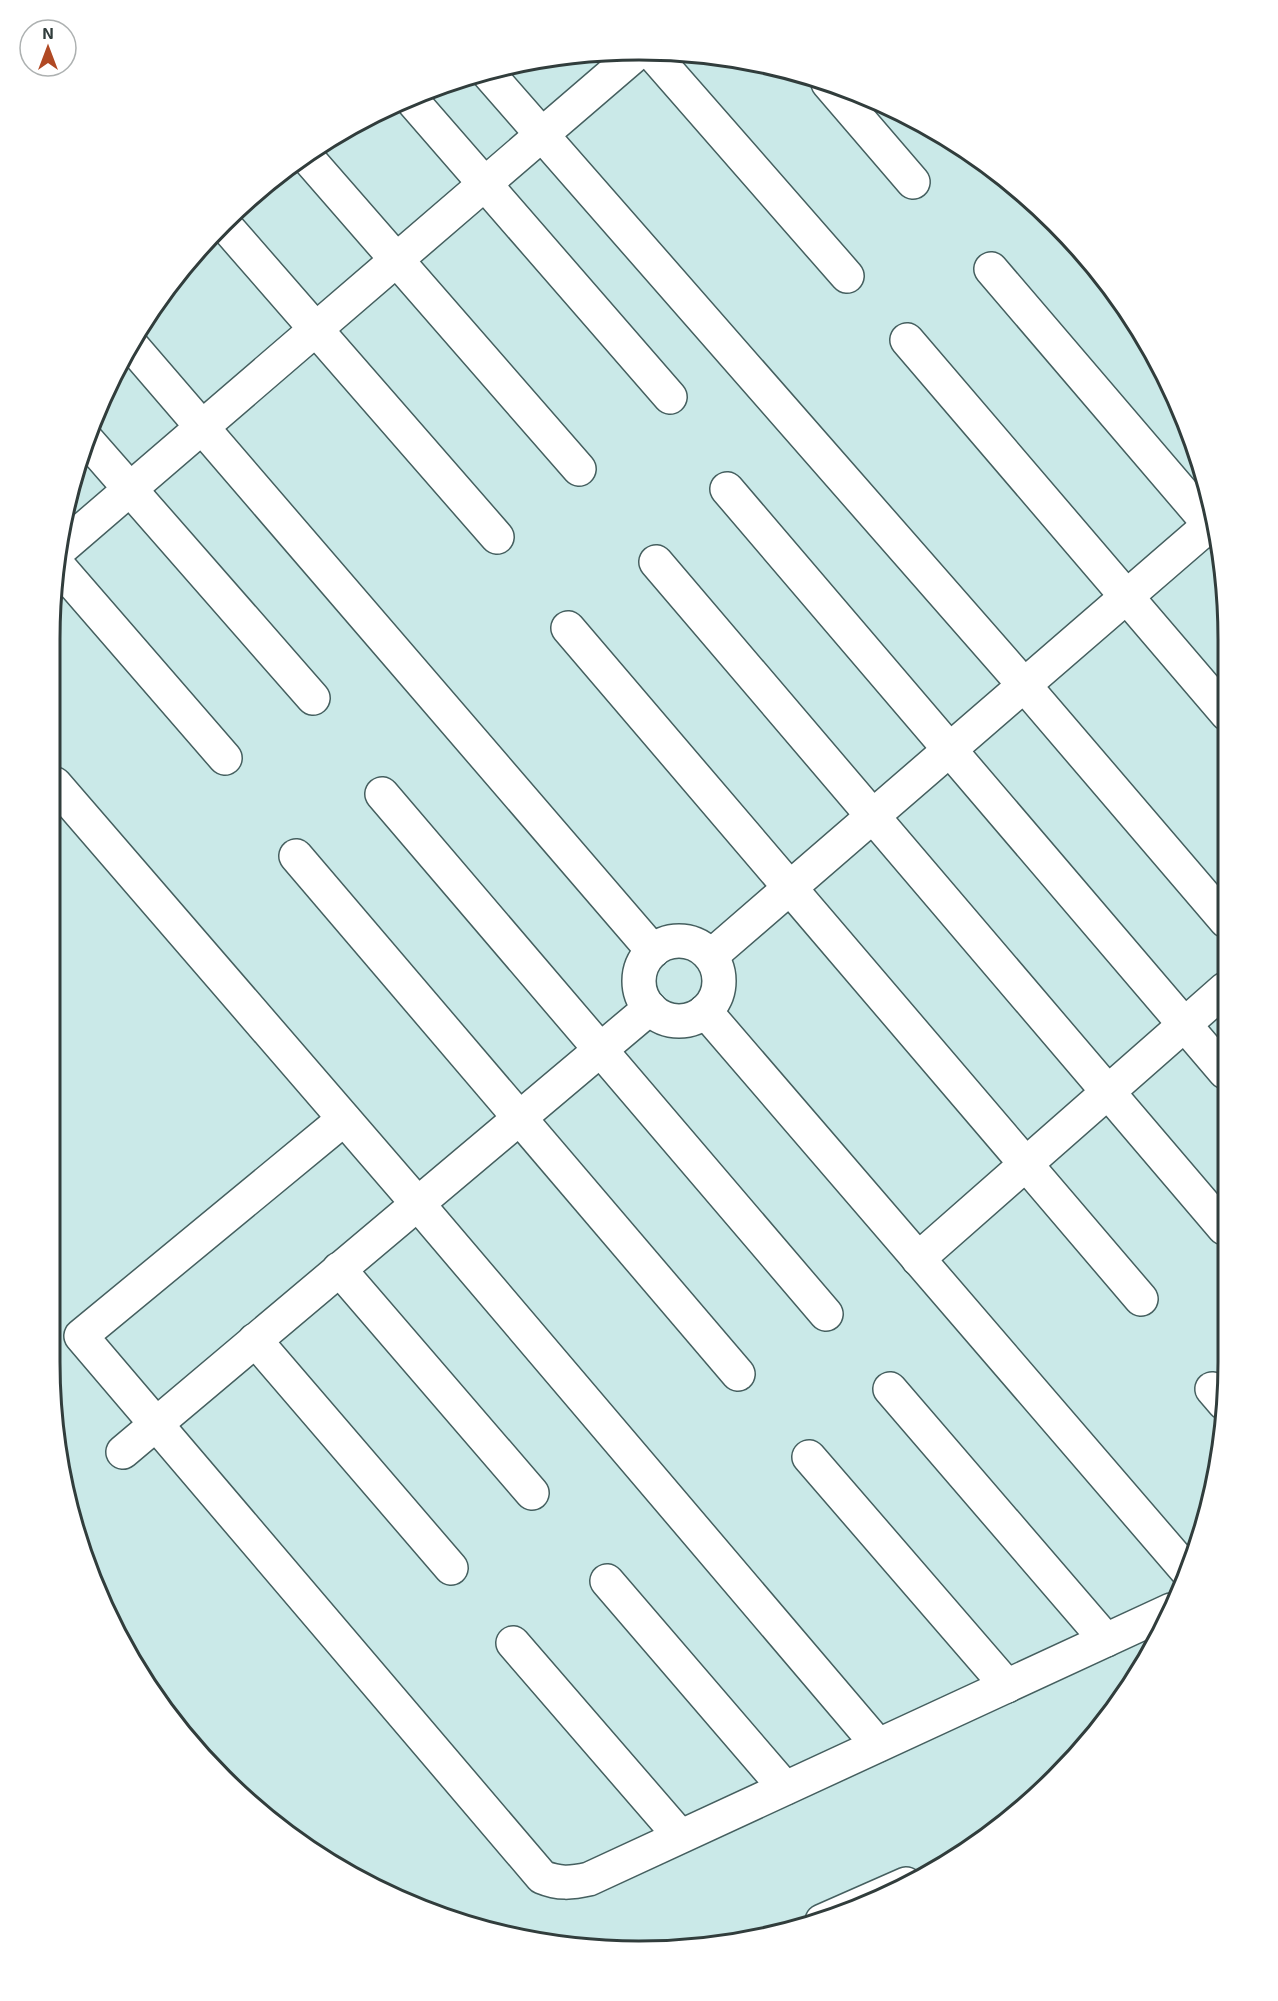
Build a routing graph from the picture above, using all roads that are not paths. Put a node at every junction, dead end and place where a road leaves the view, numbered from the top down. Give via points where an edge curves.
1 (628, 60) edge
2 (658, 61) edge
3 (493, 79) edge
4 (839, 96) edge
5 (415, 105) edge
6 (542, 135) junction
7 (311, 162) edge
8 (914, 182) dead end
9 (485, 184) junction
10 (230, 230) edge
11 (396, 260) junction
12 (992, 269) dead end
13 (847, 276) dead end
14 (316, 329) junction
15 (907, 340) dead end
16 (137, 351) edge
17 (670, 397) dead end
18 (202, 427) junction
19 (93, 447) edge
20 (579, 469) dead end
21 (130, 489) junction
22 (727, 489) dead end
23 (1205, 516) edge
24 (1208, 530) edge
25 (497, 537) dead end
26 (69, 541) edge
27 (656, 562) dead end
28 (64, 572) edge
29 (1126, 596) junction
30 (568, 628) dead end
31 (1024, 685) junction
32 (313, 698) dead end
33 (1218, 703) edge
34 (950, 750) junction
35 (225, 758) dead end
36 (60, 790) edge
37 (382, 794) dead end
38 (873, 816) junction
39 (296, 856) dead end
40 (790, 888) junction
41 (1218, 912) edge
42 (653, 951) junction
43 (711, 956) junction
44 (1218, 996) edge
45 (650, 1008) junction
46 (705, 1011) junction
47 (1185, 1025) junction
48 (600, 1049) junction
49 (1218, 1064) edge
50 (1108, 1092) junction
51 (519, 1118) junction
52 (344, 1119) junction
53 (1026, 1165) junction
54 (417, 1203) junction
55 (1218, 1221) edge
56 (918, 1259) junction
57 (339, 1269) junction
58 (1141, 1299) dead end
59 (826, 1314) dead end
60 (255, 1340) junction
61 (738, 1374) dead end
62 (890, 1389) dead end
63 (156, 1424) junction
64 (123, 1452) dead end
65 (809, 1457) dead end
66 (532, 1493) dead end
67 (1181, 1564) edge
68 (451, 1568) dead end
69 (607, 1581) dead end
70 (1159, 1615) edge
71 (1106, 1640) junction
72 (513, 1643) dead end
73 (1007, 1686) junction
74 (878, 1745) junction
75 (785, 1788) junction
76 (680, 1836) junction

1 - 6 street
2 - 13 street
3 - 6 street
4 - 8 street
5 - 9 street
6 - 9 street
6 - 31 street
7 - 11 street
9 - 11 street
9 - 17 street
10 - 14 street
11 - 14 street
11 - 20 street
12 - 23 street
14 - 18 street
14 - 25 street
15 - 29 street
16 - 18 street
18 - 21 street
18 - 42 street
19 - 21 street
21 - 26 street
21 - 32 street
22 - 34 street
24 - 29 street
27 - 38 street
28 - 35 street
29 - 31 street
29 - 33 street
30 - 40 street
31 - 34 street
31 - 41 street
34 - 38 street
34 - 47 street
36 - 52 street
37 - 48 street
38 - 40 street
38 - 50 street
39 - 51 street
40 - 43 street
40 - 53 street
42 - 43 street via 664,944 683,941
42 - 45 street via 640,972 639,985
43 - 46 street via 717,967 718,991
44 - 47 street
45 - 46 street via 677,1021 692,1019
45 - 48 street
46 - 56 street
47 - 49 street
47 - 50 street
48 - 51 street
48 - 59 street
50 - 53 street
50 - 55 street
51 - 54 street
51 - 61 street
52 - 54 street
52 - 63 street via 81,1336
53 - 56 street
53 - 58 street
54 - 57 street
54 - 74 street
56 - 67 street
57 - 60 street
57 - 66 street
60 - 63 street
60 - 68 street
62 - 71 street
63 - 64 street
63 - 76 street via 542,1877 571,1883 589,1879
65 - 73 street
69 - 75 street
70 - 71 street
71 - 73 street
72 - 76 street
73 - 74 street
74 - 75 street
75 - 76 street

